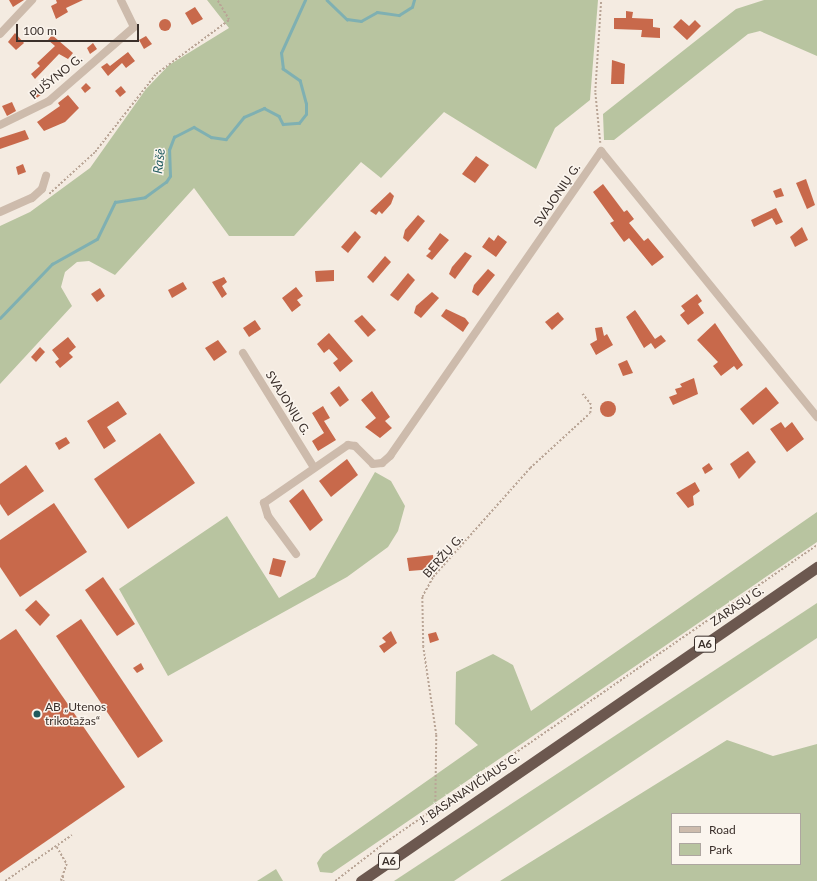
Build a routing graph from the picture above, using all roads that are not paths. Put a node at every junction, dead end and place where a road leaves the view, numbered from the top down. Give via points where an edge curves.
1 (32, 0) edge
2 (121, 0) edge
3 (0, 34) edge
4 (0, 125) edge
5 (46, 176) dead end
6 (0, 212) edge
7 (242, 353) dead end
8 (817, 417) edge
9 (313, 466) junction
10 (296, 554) dead end
11 (817, 567) edge
12 (593, 721) joint
13 (361, 881) edge

1 - 3 street
2 - 4 street, PUŠYNO G. via 134,27 49,101
5 - 6 street via 42,189 32,198
7 - 9 street, SVAJONIŲ G.
8 - 9 street, SVAJONIŲ G. via 601,151 390,456 382,463 373,464 355,446 348,445
9 - 10 street, SVAJONIŲ G. via 264,503 268,516
11 - 12 highway, ZARASŲ G. / A6
12 - 13 highway, J. BASANAVIČIAUS G. / A6 via 442,822

